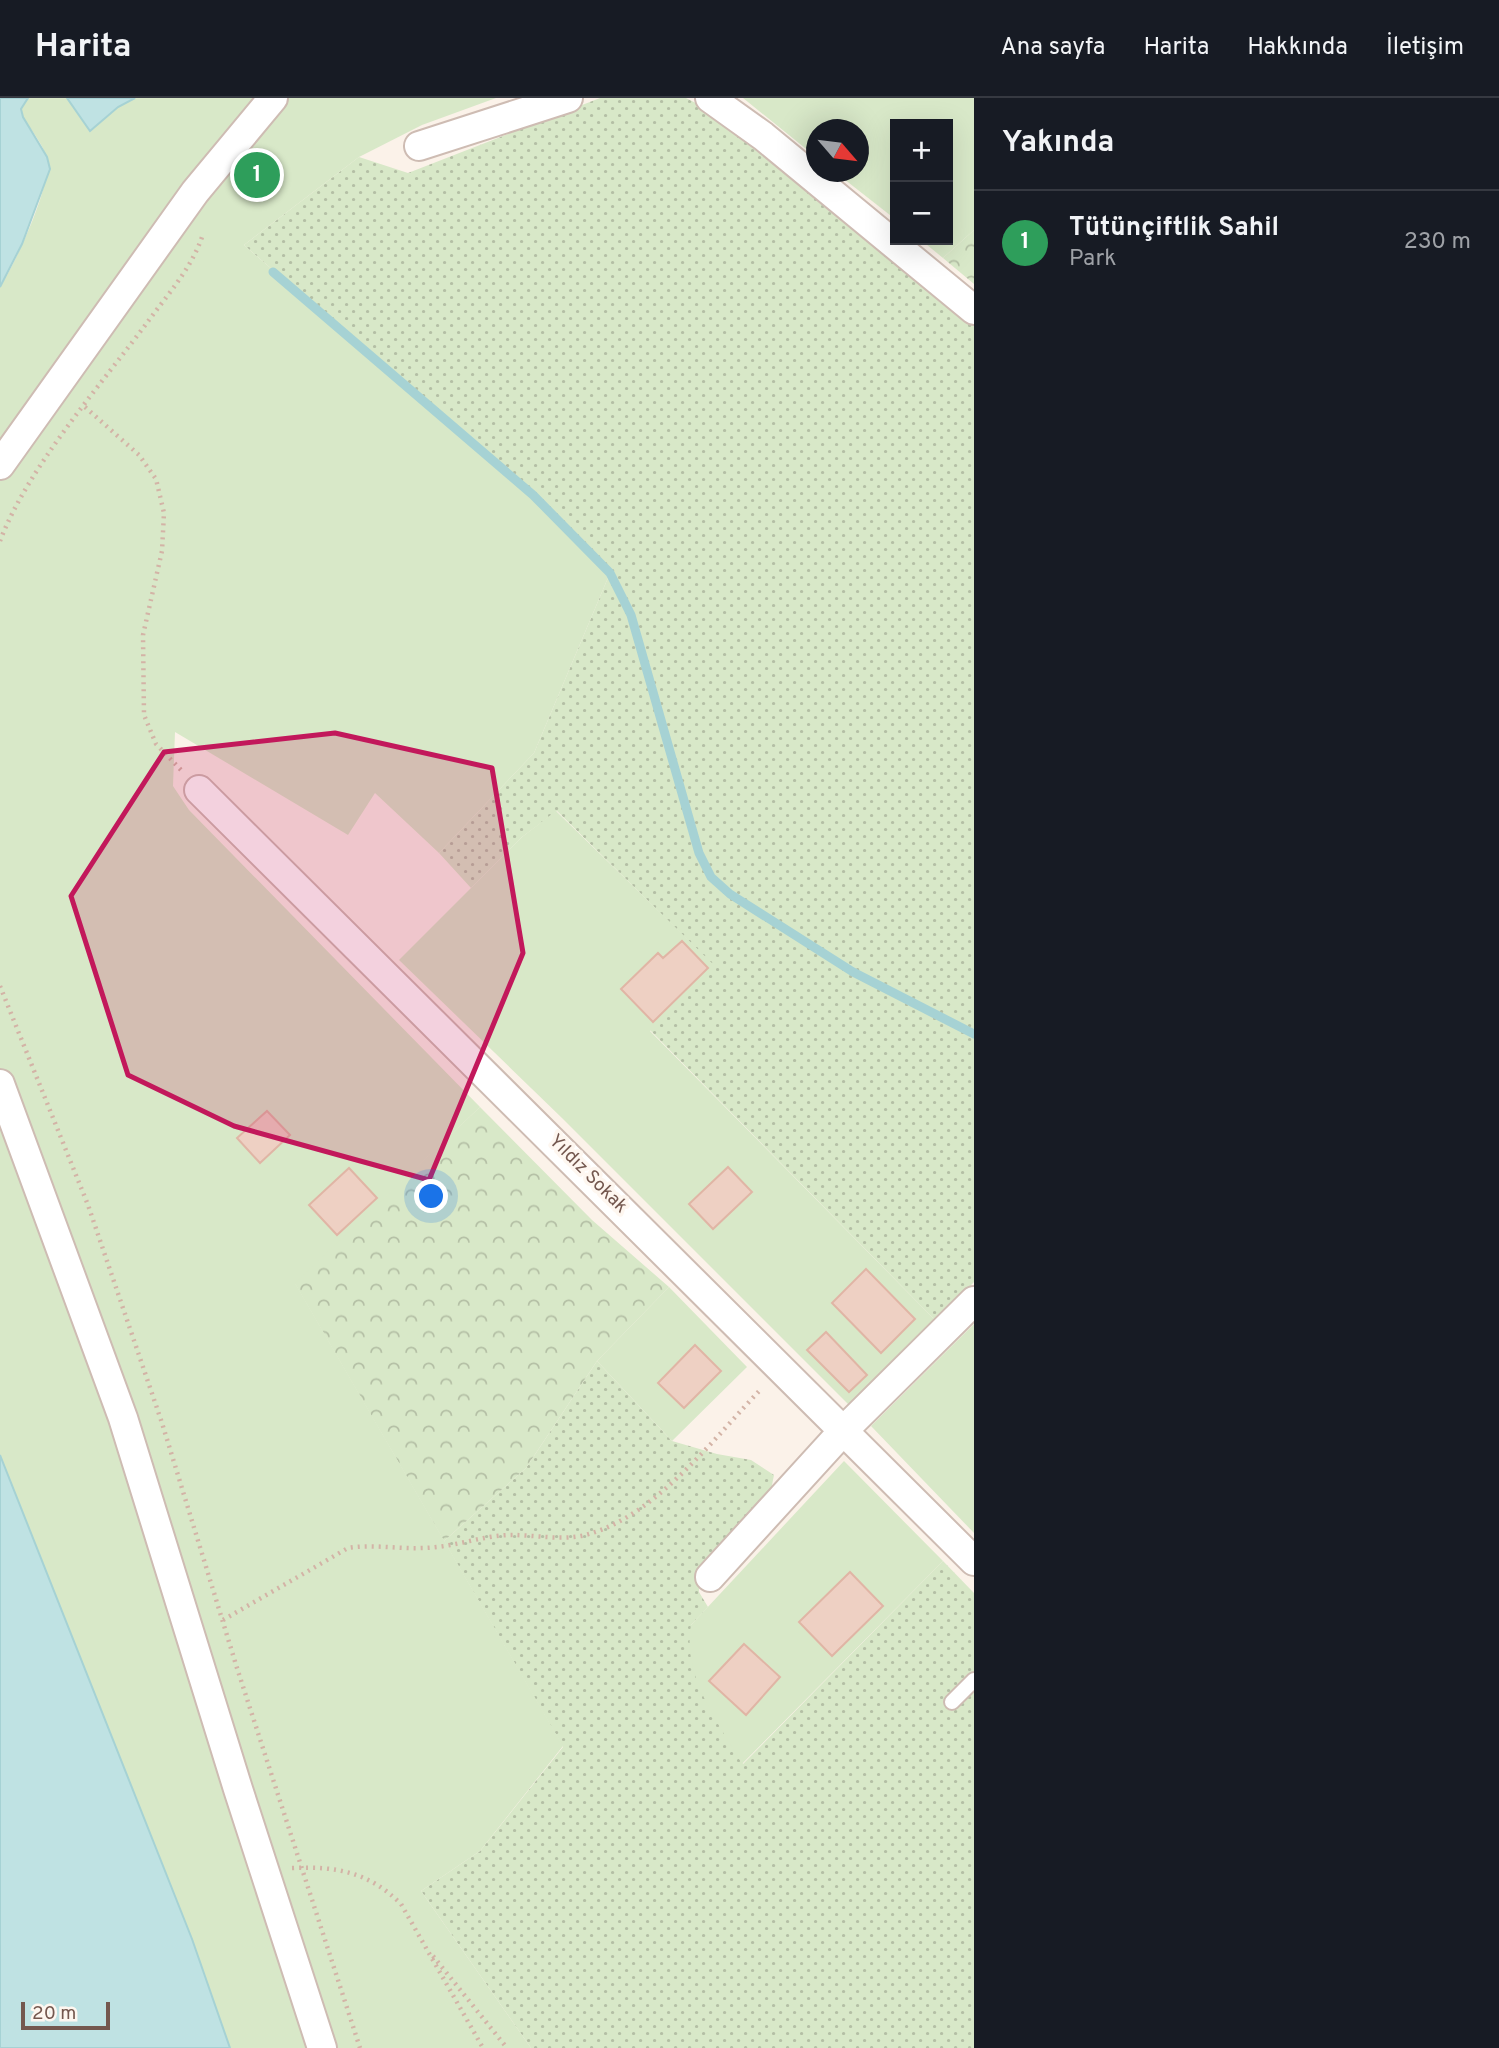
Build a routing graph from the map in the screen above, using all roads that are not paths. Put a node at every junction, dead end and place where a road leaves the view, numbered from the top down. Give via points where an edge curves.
1 (273, 98) edge
2 (568, 98) edge
3 (710, 98) edge
4 (419, 146) dead end
5 (974, 310) edge
6 (0, 465) edge
7 (199, 790) road end
8 (0, 1084) edge
9 (974, 1301) edge
10 (844, 1430) junction
11 (974, 1561) edge
12 (710, 1577) dead end
13 (974, 1680) edge
14 (952, 1702) dead end
15 (322, 2048) edge

1 - 6 street via 195,192
2 - 4 street
3 - 5 street via 764,136
7 - 10 street, Yıldız Sokak
8 - 15 street via 123,1418
9 - 10 street
10 - 11 street, Yıldız Sokak
10 - 12 street
13 - 14 lane

